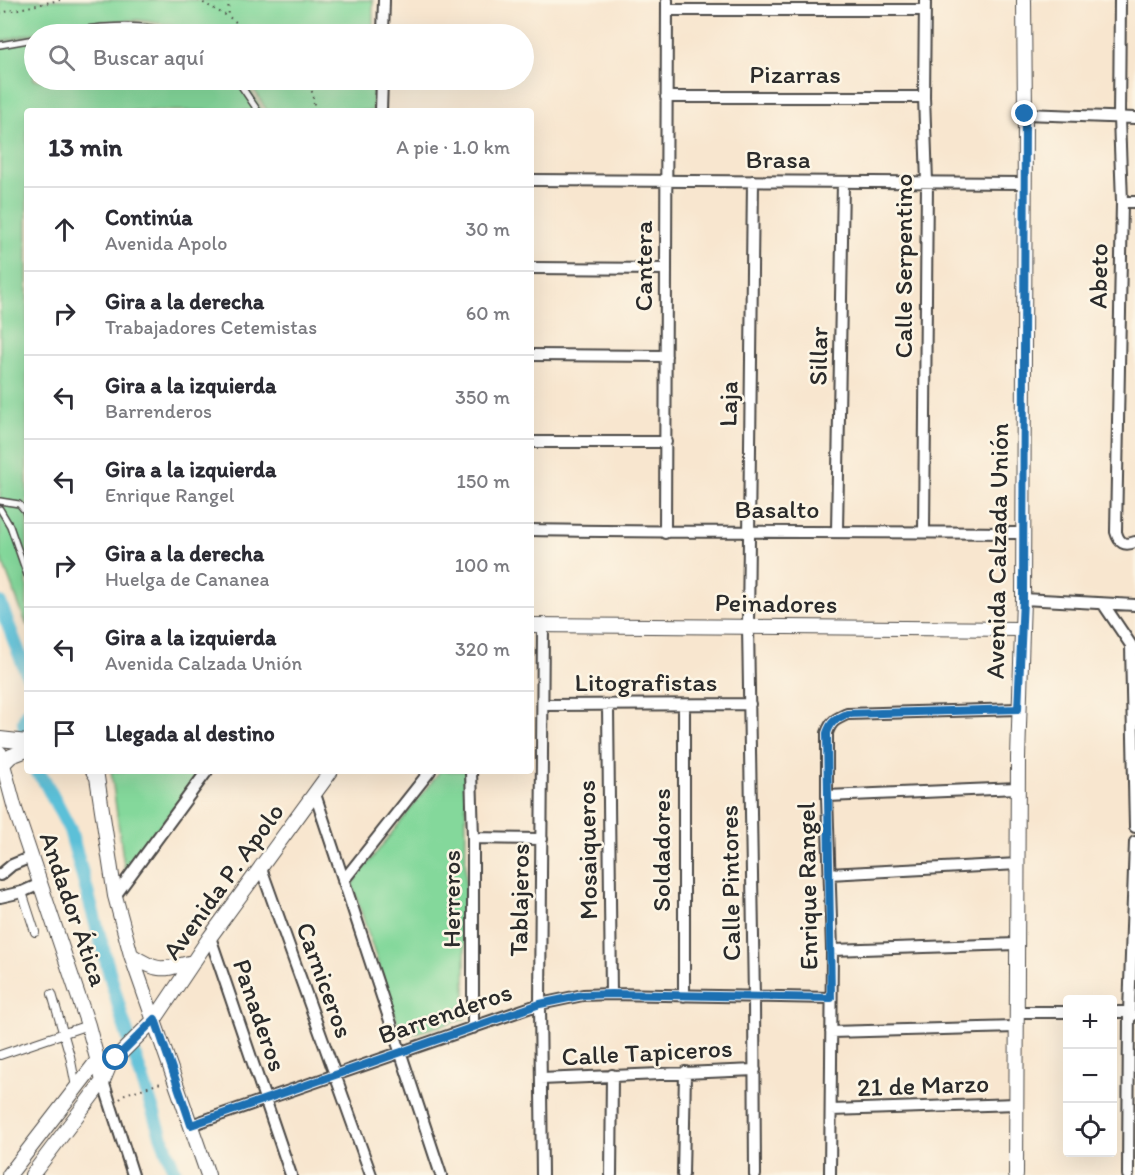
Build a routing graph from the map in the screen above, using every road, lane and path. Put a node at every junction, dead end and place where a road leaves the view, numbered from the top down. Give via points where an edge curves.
1 (60, 0) edge
2 (198, 0) edge
3 (228, 0) edge
4 (384, 0) edge
5 (1024, 0) edge
6 (1120, 0) edge
7 (667, 5) edge
8 (925, 5) edge
9 (0, 13) edge
10 (228, 16) junction
11 (239, 24) edge
12 (383, 24) edge
13 (24, 41) edge
14 (0, 45) edge
15 (244, 90) edge
16 (311, 90) edge
17 (382, 90) edge
18 (666, 97) junction
19 (924, 97) junction
20 (256, 108) edge
21 (315, 108) edge
22 (381, 108) edge
23 (1025, 114) junction
24 (1135, 117) edge
25 (1119, 118) junction
26 (534, 180) edge
27 (666, 181) junction
28 (753, 181) junction
29 (843, 182) junction
30 (927, 182) junction
31 (1024, 183) junction
32 (1122, 202) junction
33 (1135, 202) edge
34 (534, 268) edge
35 (666, 269) junction
36 (534, 355) edge
37 (666, 356) junction
38 (534, 442) edge
39 (666, 442) junction
40 (0, 501) edge
41 (0, 509) edge
42 (24, 510) edge
43 (534, 530) edge
44 (749, 531) junction
45 (837, 531) junction
46 (924, 532) junction
47 (1023, 532) junction
48 (665, 533) junction
49 (1132, 543) edge
50 (24, 566) edge
51 (1023, 599) junction
52 (1104, 605) junction
53 (1135, 605) edge
54 (537, 625) edge
55 (748, 626) junction
56 (1021, 629) junction
57 (1133, 648) edge
58 (750, 704) junction
59 (543, 705) junction
60 (684, 705) junction
61 (608, 706) junction
62 (1018, 709) junction
63 (4, 740) edge
64 (24, 742) edge
65 (24, 751) edge
66 (4, 758) edge
67 (95, 774) edge
68 (205, 774) edge
69 (329, 774) edge
70 (428, 774) edge
71 (471, 774) edge
72 (1018, 789) junction
73 (315, 794) junction
74 (827, 796) junction
75 (1135, 827) edge
76 (474, 838) junction
77 (542, 839) junction
78 (1135, 842) edge
79 (31, 857) junction
80 (1018, 864) junction
81 (261, 868) junction
82 (829, 874) junction
83 (0, 875) edge
84 (343, 881) junction
85 (40, 884) junction
86 (22, 892) junction
87 (115, 896) junction
88 (0, 897) edge
89 (35, 932) dead end
90 (210, 937) junction
91 (1017, 944) junction
92 (832, 950) junction
93 (131, 955) junction
94 (193, 962) junction
95 (52, 994) dead end
96 (611, 994) junction
97 (684, 996) junction
98 (754, 998) junction
99 (831, 998) junction
100 (540, 1004) junction
101 (1017, 1012) junction
102 (1063, 1012) edge
103 (1117, 1013) edge
104 (1132, 1016) edge
105 (155, 1019) junction
106 (88, 1025) junction
107 (1017, 1027) junction
108 (473, 1028) junction
109 (831, 1032) junction
110 (63, 1033) junction
111 (400, 1053) junction
112 (0, 1055) edge
113 (108, 1061) junction
114 (755, 1070) junction
115 (685, 1072) junction
116 (335, 1075) junction
117 (612, 1075) junction
118 (541, 1079) junction
119 (103, 1082) junction
120 (163, 1083) dead end
121 (76, 1087) junction
122 (125, 1094) dead end
123 (265, 1100) junction
124 (1017, 1104) junction
125 (831, 1110) junction
126 (191, 1125) junction
127 (27, 1151) junction
128 (34, 1174) edge
129 (9, 1175) edge
130 (133, 1175) edge
131 (208, 1175) edge
132 (291, 1175) edge
133 (371, 1175) edge
134 (441, 1175) edge
135 (542, 1175) edge
136 (611, 1175) edge
137 (683, 1175) edge
138 (754, 1175) edge
139 (831, 1175) edge
140 (1016, 1175) edge
141 (1128, 1175) edge

1 - 9 path
2 - 10 path
3 - 10 path
4 - 12 street
5 - 23 street, Avenida Calzada Unión
6 - 25 street, Abeto
7 - 8 street
7 - 18 street, Cantera
8 - 19 street, Calle Serpentino
10 - 11 path
13 - 14 lane
15 - 20 lane
16 - 21 path
17 - 22 street
18 - 19 street, Pizarras
18 - 27 street, Cantera
19 - 30 street, Calle Serpentino
23 - 25 street
23 - 31 street, Avenida Calzada Unión
24 - 25 street
25 - 32 street, Abeto
26 - 27 street, Brasa
27 - 28 street, Brasa
27 - 35 street, Cantera
28 - 29 street, Brasa
28 - 44 street, Laja
29 - 30 street, Brasa
29 - 45 street, Sillar
30 - 31 street, Brasa
30 - 46 street, Calle Serpentino
31 - 47 street, Avenida Calzada Unión
32 - 33 street
32 - 49 street, Abeto via 1116,532 1122,543
34 - 35 street
35 - 37 street, Cantera
36 - 37 street
37 - 39 street, Cantera
38 - 39 street
39 - 48 street, Cantera
40 - 42 lane via 19,504
41 - 50 lane
43 - 48 street, Basalto
44 - 45 street, Basalto
44 - 48 street, Basalto
44 - 55 street, Laja
45 - 46 street, Basalto
46 - 47 street, Basalto
47 - 51 street, Avenida Calzada Unión
51 - 52 street
51 - 56 street, Avenida Calzada Unión
52 - 53 street
52 - 57 street
54 - 55 street, Peinadores
54 - 59 street, Tablajeros
55 - 56 street, Peinadores
55 - 58 street, Calle Pintores
56 - 62 street, Avenida Calzada Unión
57 - 75 street
58 - 60 street, Litografistas
58 - 98 street, Calle Pintores
59 - 61 street, Litografistas
59 - 77 street, Tablajeros
60 - 61 street, Litografistas
60 - 97 street, Soldadores
61 - 96 street, Mosaiqueros
62 - 72 street, Avenida Calzada Unión
62 - 74 street, Enrique Rangel via 847,714 836,719 827,733
63 - 64 street
65 - 66 street
66 - 79 street, Andador Ática
67 - 87 street
68 - 87 street
69 - 73 street, Avenida P. Apolo
70 - 84 street
71 - 76 street, Herreros
72 - 74 street
72 - 80 street, Avenida Calzada Unión
73 - 81 street, Avenida P. Apolo
73 - 84 street
74 - 82 street, Enrique Rangel
76 - 77 street
76 - 108 street, Herreros
77 - 100 street, Tablajeros
78 - 104 street
79 - 83 street
79 - 85 street, Andador Ática
80 - 82 street
80 - 91 street, Avenida Calzada Unión
81 - 90 street, Avenida P. Apolo
81 - 116 street, Carniceros
82 - 92 street, Enrique Rangel
84 - 111 street
85 - 86 street
85 - 106 street, Andador Ática
86 - 88 street
86 - 89 street
87 - 93 street
90 - 94 street, Avenida P. Apolo
90 - 123 street, Panaderos
91 - 92 street
91 - 101 street, Avenida Calzada Unión
92 - 99 street, Enrique Rangel
93 - 94 street via 165,970
93 - 105 street
94 - 105 street, Avenida P. Apolo
95 - 110 street
96 - 97 street, Barrenderos
96 - 100 street, Barrenderos
97 - 98 street, Barrenderos
98 - 99 street, Barrenderos
98 - 114 street, Calle Pintores
99 - 109 street, Enrique Rangel
100 - 108 street, Barrenderos
100 - 118 street, Tablajeros
101 - 102 street
101 - 107 street, Avenida Calzada Unión
103 - 104 street
104 - 141 street
105 - 113 street, Avenida P. Apolo
105 - 126 street
106 - 110 street
106 - 113 street, Andador Ática
107 - 109 street
107 - 124 street, Avenida Calzada Unión
108 - 111 street, Barrenderos
109 - 125 street, Enrique Rangel
110 - 112 street
110 - 121 street
111 - 116 street, Barrenderos
111 - 134 street
113 - 119 street, Andador Ática
113 - 121 street, Avenida P. Apolo
114 - 115 street, Calle Tapiceros
114 - 138 street, Calle Pintores
115 - 117 street, Calle Tapiceros
115 - 137 street
116 - 123 street, Barrenderos
116 - 133 street, Carniceros
117 - 118 street, Calle Tapiceros
117 - 136 street
118 - 135 street, Tablajeros
119 - 128 street
119 - 130 street
120 - 122 path
121 - 127 street, Avenida P. Apolo
123 - 126 street, Barrenderos
123 - 132 street, Panaderos
124 - 125 street, 21 de Marzo
124 - 140 street, Avenida Calzada Unión
125 - 139 street, Enrique Rangel
126 - 131 street
127 - 128 street
127 - 129 street, Avenida P. Apolo

